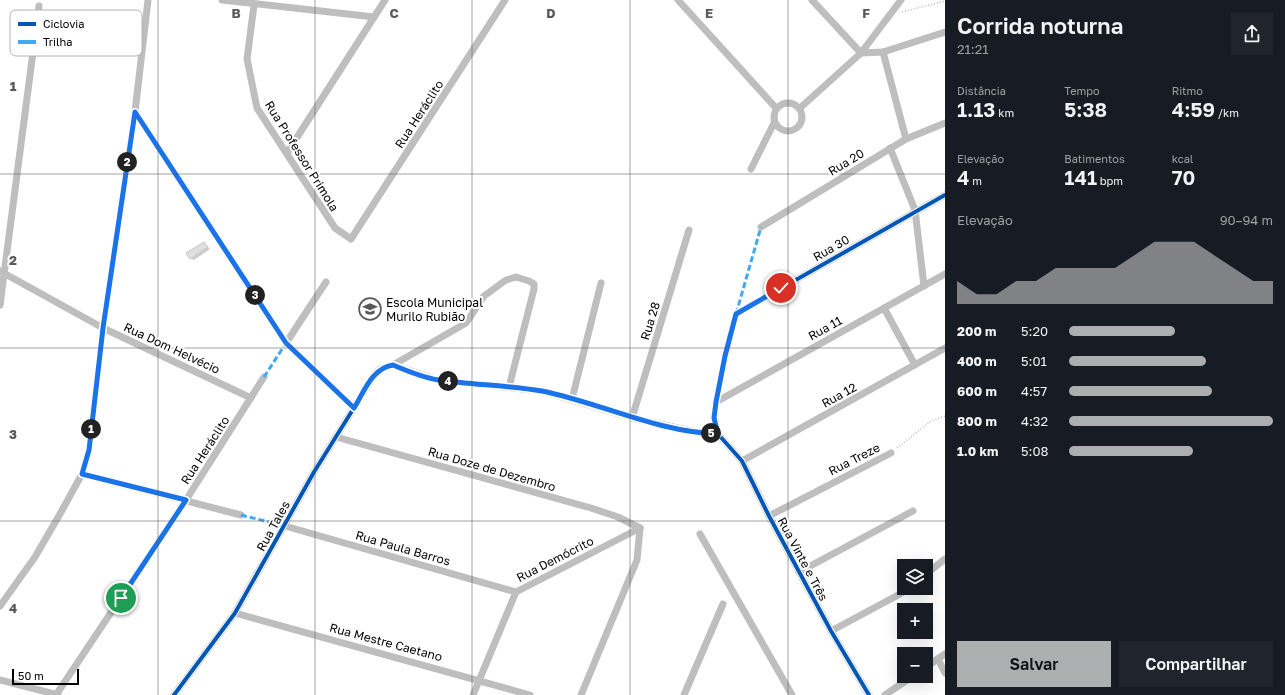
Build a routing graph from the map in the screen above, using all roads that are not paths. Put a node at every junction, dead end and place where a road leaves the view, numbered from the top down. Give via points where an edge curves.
1 (148, 0) edge
2 (222, 0) edge
3 (385, 0) edge
4 (506, 0) edge
5 (678, 0) edge
6 (812, 0) edge
7 (901, 0) edge
8 (254, 5) junction
9 (39, 6) dead end
10 (38, 10) edge
11 (374, 17) junction
12 (945, 32) edge
13 (142, 52) edge
14 (883, 52) junction
15 (861, 53) junction
16 (32, 56) edge
17 (142, 56) edge
18 (776, 108) junction
19 (800, 108) junction
20 (135, 112) junction
21 (774, 123) junction
22 (945, 123) edge
23 (906, 139) junction
24 (890, 148) junction
25 (287, 154) junction
26 (751, 169) dead end
27 (945, 195) edge
28 (915, 210) junction
29 (761, 227) dead end
30 (689, 230) dead end
31 (351, 239) joint
32 (2, 272) edge
33 (945, 274) edge
34 (326, 282) dead end
35 (601, 283) dead end
36 (924, 286) junction
37 (0, 305) edge
38 (884, 308) junction
39 (103, 328) junction
40 (286, 343) junction
41 (945, 348) edge
42 (916, 365) junction
43 (390, 366) junction
44 (264, 377) dead end
45 (509, 387) junction
46 (251, 398) junction
47 (572, 399) junction
48 (716, 402) junction
49 (354, 408) junction
50 (632, 418) junction
51 (718, 434) junction
52 (336, 437) junction
53 (891, 452) road end
54 (742, 461) junction
55 (82, 474) junction
56 (186, 500) junction
57 (914, 511) dead end
58 (241, 515) dead end
59 (769, 516) junction
60 (285, 526) junction
61 (640, 528) junction
62 (700, 534) dead end
63 (945, 559) edge
64 (933, 568) edge
65 (799, 572) junction
66 (516, 592) junction
67 (898, 595) edge
68 (723, 604) dead end
69 (0, 606) edge
70 (235, 613) junction
71 (831, 631) junction
72 (945, 654) edge
73 (938, 659) junction
74 (933, 662) edge
75 (945, 673) edge
76 (0, 680) edge
77 (480, 680) junction
78 (903, 683) edge
79 (57, 695) edge
80 (176, 695) edge
81 (473, 695) edge
82 (530, 695) edge
83 (581, 695) edge
84 (684, 695) edge
85 (792, 695) edge
86 (869, 695) edge
87 (885, 695) edge

1 - 13 street
2 - 8 street
3 - 11 street
4 - 31 street, Rua Heráclito
5 - 18 street
6 - 15 street
7 - 15 street
8 - 11 street
8 - 25 street, Rua Professor Primola via 246,59 252,87 257,108
9 - 10 street
11 - 25 street
12 - 14 street
14 - 15 street
14 - 23 street
15 - 19 street
16 - 32 street
17 - 20 street
18 - 19 street via 781,103 788,102
18 - 21 street via 773,115
19 - 21 street via 801,124 795,129 780,129
20 - 39 street
20 - 40 street
21 - 26 street
22 - 23 street, Rua 20
23 - 24 street, Rua 20
24 - 28 street
24 - 29 street, Rua 20
25 - 31 street, Rua Professor Primola via 335,228
27 - 28 street, Rua 30
28 - 36 street
28 - 48 street, Rua 30 via 736,314
30 - 50 street, Rua 28
32 - 37 street
32 - 39 street, Rua Dom Helvécio
33 - 36 street, Rua 11
34 - 40 street
35 - 47 street
36 - 38 street, Rua 11
38 - 42 street
38 - 48 street, Rua 11
39 - 46 street, Rua Dom Helvécio
39 - 55 street via 89,450
40 - 49 street
41 - 42 street, Rua 12
42 - 54 street, Rua 12
43 - 45 street via 438,380
43 - 45 street, Rua Tales via 466,323 484,296 506,280 516,277 534,284 534,289
43 - 49 street, Rua Tales via 375,374
44 - 46 street, Rua Heráclito
45 - 47 street via 541,391
46 - 56 street, Rua Heráclito
47 - 50 street
48 - 51 street via 714,418
49 - 52 street, Rua Tales
50 - 51 street via 701,433
51 - 54 street, Rua Vinte e Três
52 - 60 street, Rua Tales
52 - 61 street, Rua Doze de Dezembro via 591,508
53 - 59 street, Rua Treze
54 - 59 street, Rua Vinte e Três
55 - 56 street
55 - 69 street via 36,557
56 - 58 street
56 - 79 street, Rua Heráclito
57 - 65 street
59 - 65 street, Rua Vinte e Três
60 - 66 street, Rua Paula Barros
60 - 70 street, Rua Tales
61 - 66 street, Rua Demócrito
61 - 83 street via 637,560
62 - 85 street
63 - 64 street
65 - 71 street, Rua Vinte e Três
66 - 77 street, Rua Demócrito
67 - 71 street
68 - 84 street
70 - 77 street, Rua Mestre Caetano
70 - 80 street, Rua Tales
71 - 86 street, Rua Vinte e Três
72 - 73 street
73 - 74 street
73 - 75 street
76 - 79 street
77 - 81 street, Rua Demócrito
77 - 82 street, Rua Mestre Caetano
78 - 87 street

